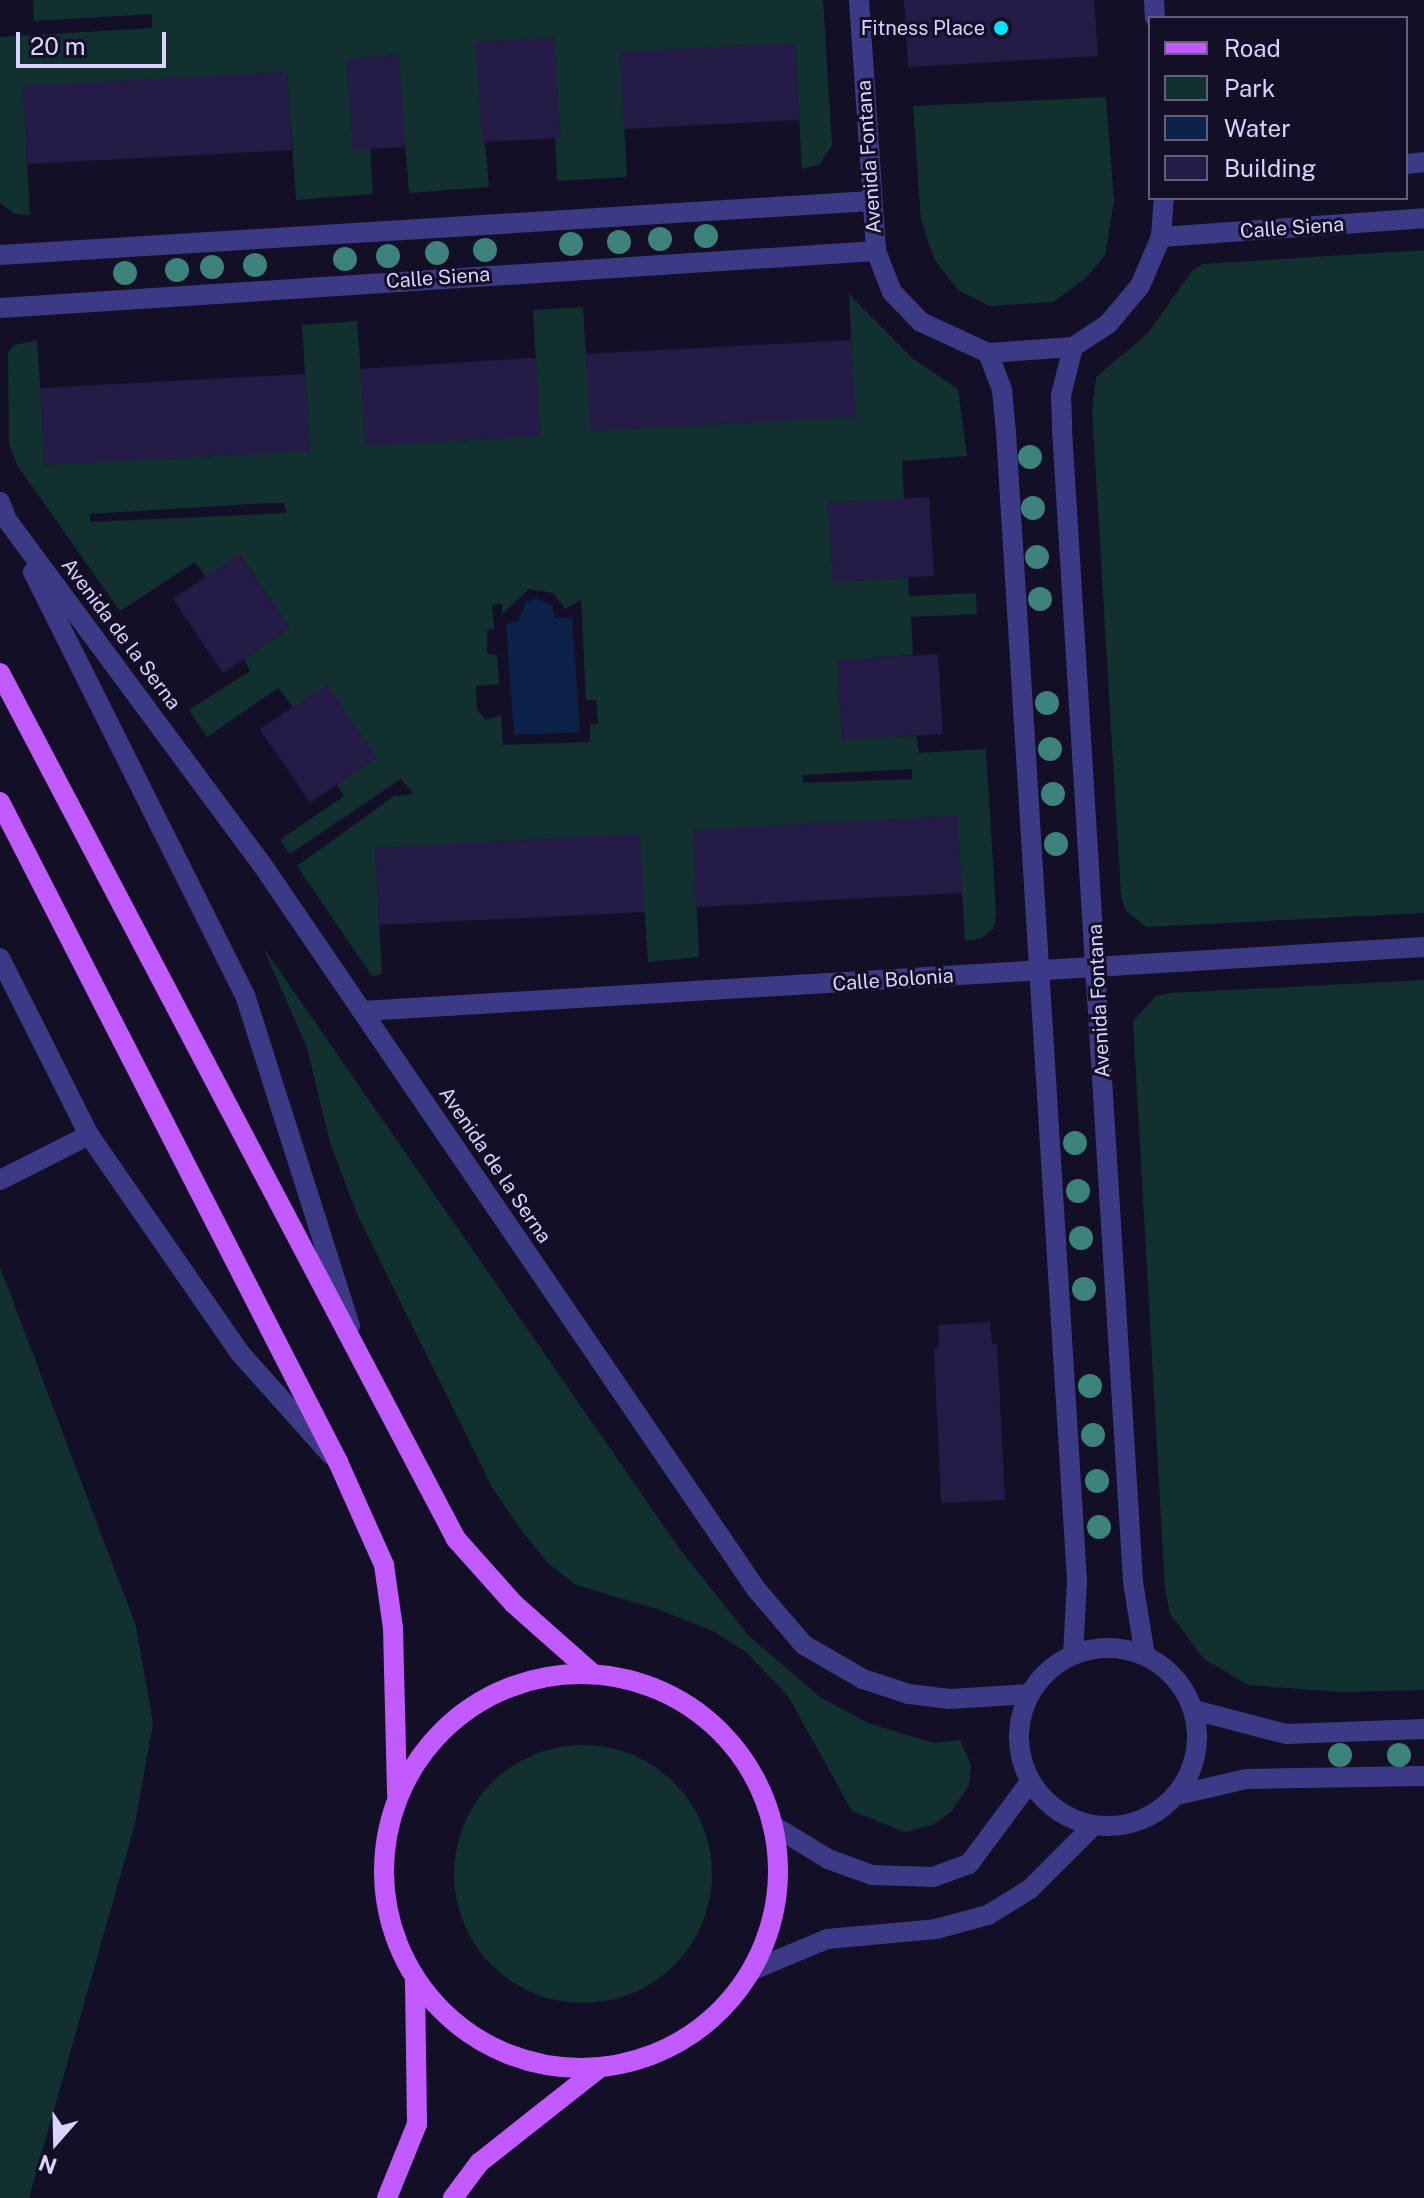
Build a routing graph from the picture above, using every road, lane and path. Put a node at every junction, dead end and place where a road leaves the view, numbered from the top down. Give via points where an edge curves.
1 (859, 0) edge
2 (1164, 200) edge
3 (871, 201) junction
4 (1424, 218) edge
5 (1161, 237) junction
6 (876, 251) junction
7 (0, 255) edge
8 (0, 308) edge
9 (1073, 347) junction
10 (988, 353) junction
11 (4, 511) edge
12 (0, 673) edge
13 (0, 802) edge
14 (1424, 947) edge
15 (0, 958) edge
16 (1097, 966) junction
17 (1037, 971) junction
18 (363, 1011) junction
19 (89, 1135) junction
20 (0, 1180) edge
21 (361, 1360) junction
22 (338, 1462) junction
23 (1073, 1654) junction
24 (1145, 1655) junction
25 (593, 1674) junction
26 (1029, 1694) junction
27 (1194, 1710) junction
28 (1424, 1729) edge
29 (1424, 1776) edge
30 (1030, 1782) junction
31 (397, 1795) junction
32 (1177, 1795) junction
33 (774, 1826) junction
34 (1093, 1826) junction
35 (753, 1970) junction
36 (415, 1981) junction
37 (598, 2069) junction
38 (387, 2198) edge
39 (453, 2198) edge

1 - 3 street, Avenida Fontana
2 - 5 street, Avenida Fontana
3 - 6 street, Avenida Fontana
3 - 7 street
4 - 5 street, Calle Siena
5 - 9 street, Avenida Fontana via 1140,286 1108,324
6 - 8 street, Calle Siena
6 - 10 street, Avenida Fontana via 892,292 921,322
9 - 10 street, Avenida Fontana
9 - 16 street, Avenida Fontana via 1061,395 1062,430
10 - 17 street via 1002,390 1006,433
11 - 18 street, Avenida de la Serna
11 - 21 street, Avenida de la Serna via 245,995
12 - 21 main road, Avenida de la Serna
13 - 22 main road
14 - 16 street, Calle Bolonia
15 - 19 street
16 - 17 street, Calle Bolonia
16 - 24 street, Avenida Fontana via 1132,1572
17 - 18 street, Calle Bolonia
17 - 23 street via 1077,1581
18 - 26 street, Avenida de la Serna via 756,1589 804,1645 863,1679 909,1694 950,1699
19 - 20 street
19 - 22 street via 239,1352
21 - 25 main road, Avenida de la Serna via 456,1539 514,1604
22 - 31 main road via 384,1565 393,1628
23 - 24 street via 1121,1648
23 - 26 street via 1047,1671
24 - 27 street via 1174,1678
25 - 31 main road via 544,1677 487,1698 456,1718 422,1753
25 - 33 main road via 655,1688 708,1721 750,1768
26 - 30 street via 1019,1723 1019,1753
27 - 28 street via 1286,1734
27 - 32 street via 1198,1740 1193,1769
29 - 32 street via 1246,1779
30 - 33 street via 969,1864 933,1877 872,1875 828,1859
30 - 34 street via 1046,1803
31 - 36 main road via 383,1858 389,1922
32 - 34 street via 1154,1815 1124,1826
33 - 35 main road via 777,1900
34 - 35 street via 1030,1889 988,1915 936,1929 827,1939
35 - 37 main road via 700,2028 660,2053
36 - 37 main road via 464,2032 528,2063
36 - 38 main road via 417,2124
37 - 39 main road via 479,2163

